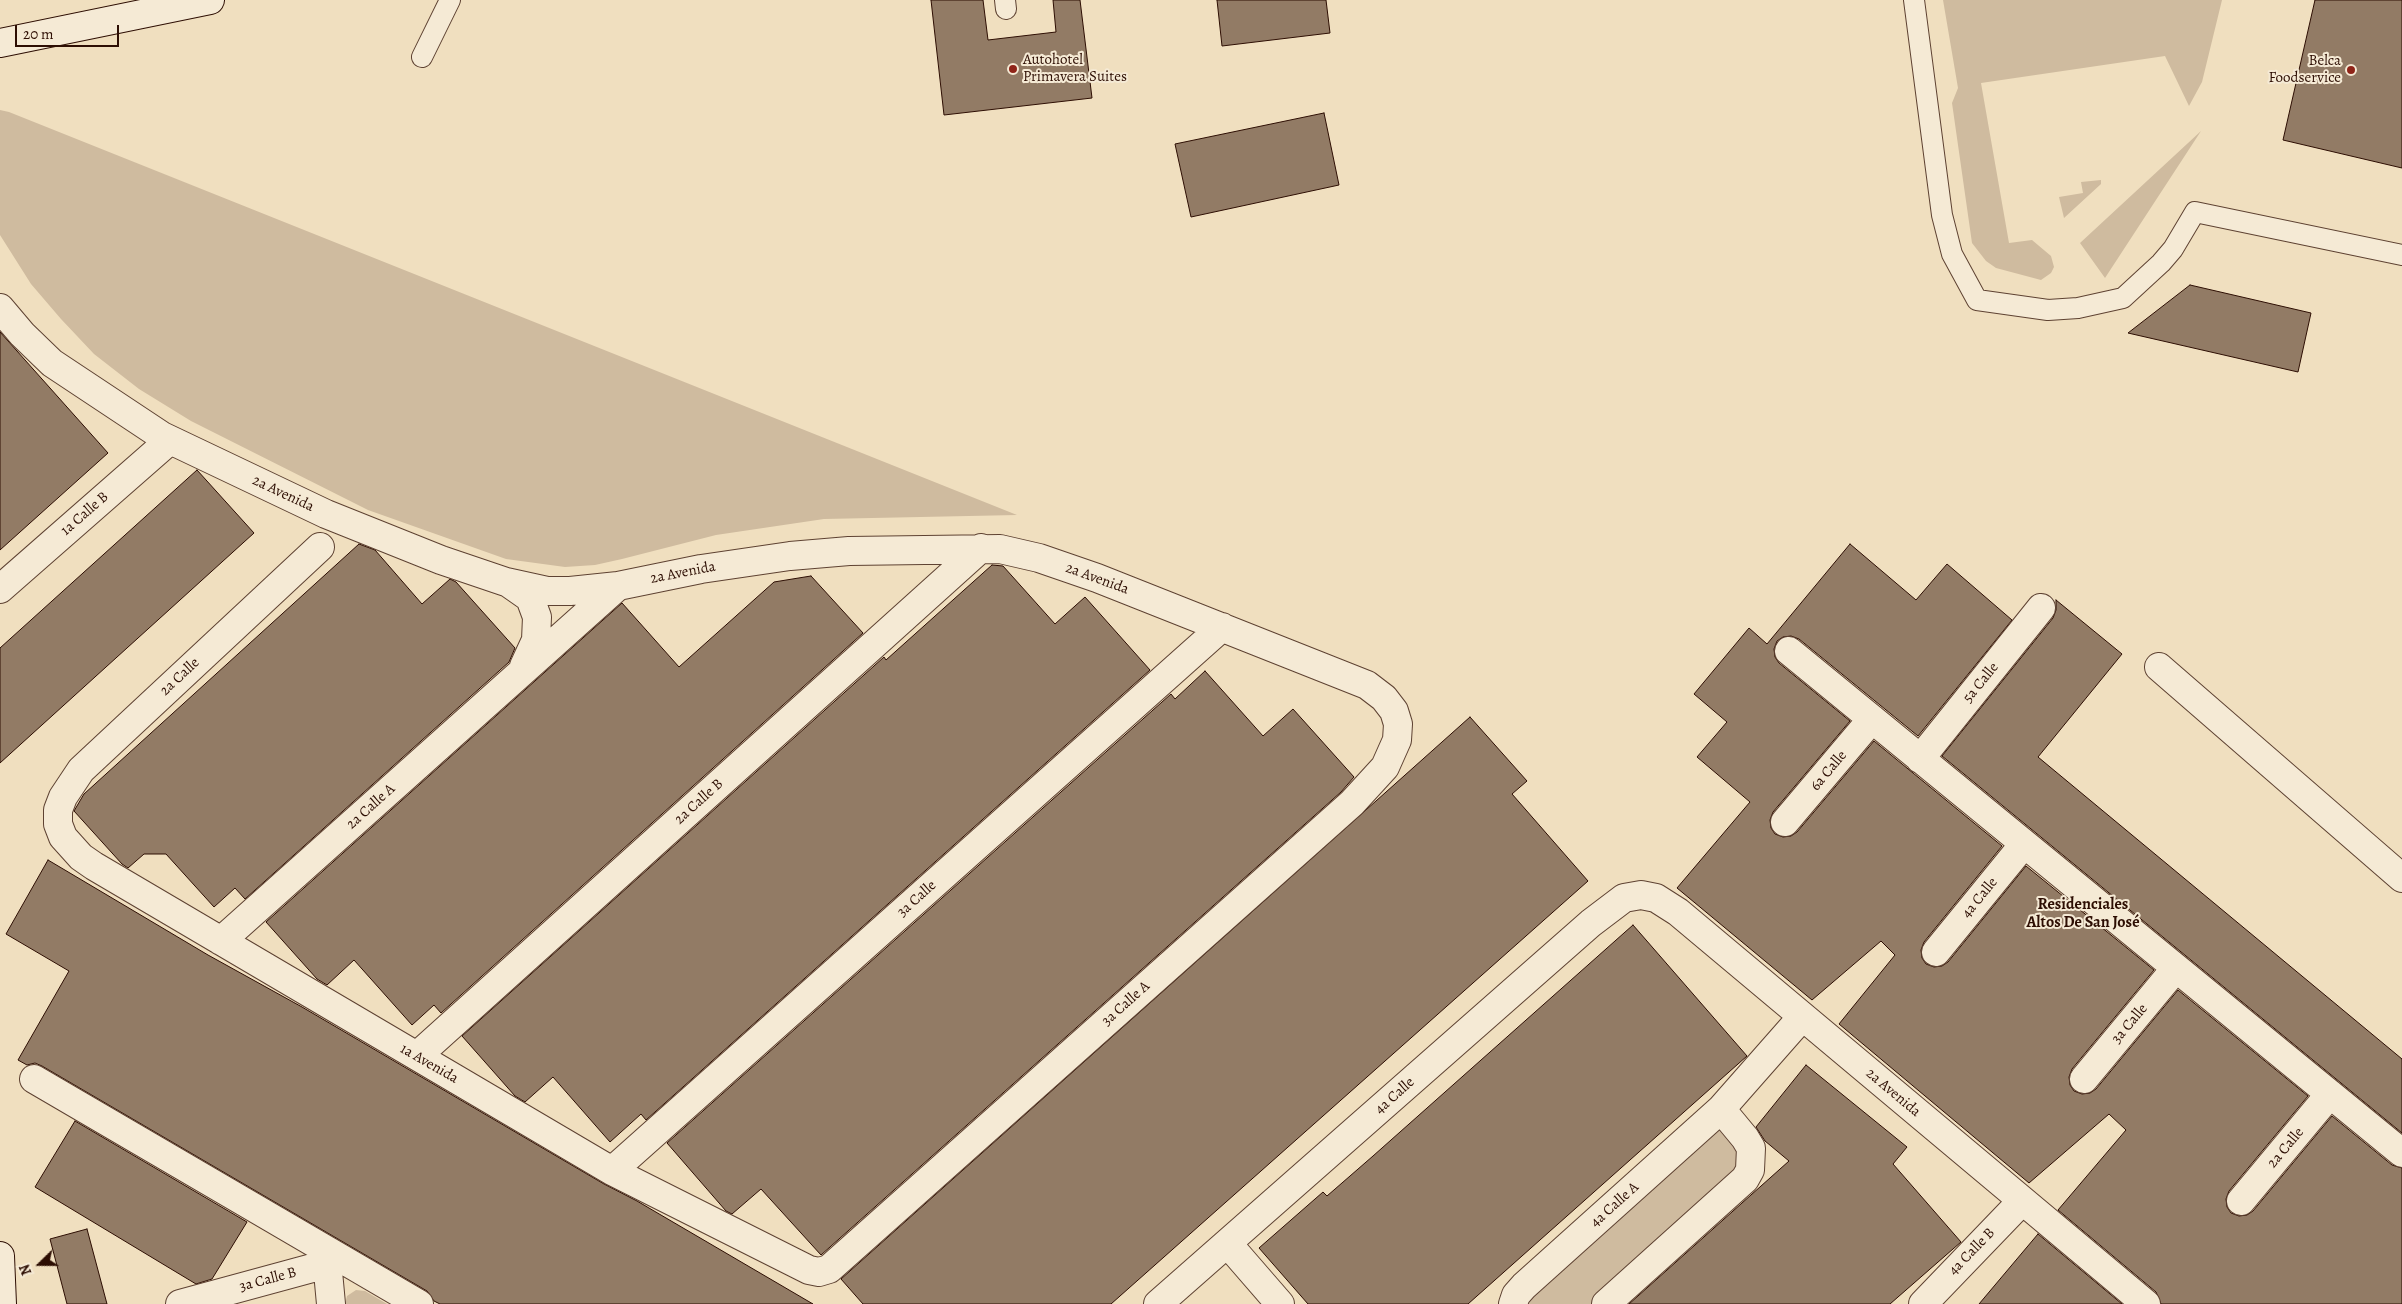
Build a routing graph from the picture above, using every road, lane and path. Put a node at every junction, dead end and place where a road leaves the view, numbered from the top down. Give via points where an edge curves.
1 (210, 0) edge
2 (450, 0) edge
3 (1914, 0) edge
4 (0, 43) edge
5 (422, 56) dead end
6 (2402, 255) edge
7 (0, 308) edge
8 (170, 440) junction
9 (320, 547) dead end
10 (981, 548) junction
11 (506, 582) junction
12 (618, 586) junction
13 (0, 589) edge
14 (2041, 608) dead end
15 (1222, 627) junction
16 (1789, 651) dead end
17 (2159, 667) dead end
18 (520, 673) junction
19 (1872, 719) junction
20 (1398, 724) joint
21 (1920, 759) junction
22 (58, 817) joint
23 (1786, 822) dead end
24 (2024, 844) junction
25 (2402, 878) edge
26 (1635, 895) joint
27 (221, 941) junction
28 (1936, 952) dead end
29 (2176, 968) junction
30 (1802, 1017) junction
31 (417, 1056) junction
32 (34, 1078) dead end
33 (2084, 1079) dead end
34 (2330, 1094) junction
35 (1721, 1109) junction
36 (2402, 1153) edge
37 (612, 1171) junction
38 (2022, 1201) junction
39 (2241, 1201) dead end
40 (1228, 1244) junction
41 (0, 1256) edge
42 (327, 1257) junction
43 (829, 1269) joint
44 (2, 1304) edge
45 (180, 1304) edge
46 (331, 1304) edge
47 (419, 1304) edge
48 (1158, 1304) edge
49 (1280, 1304) edge
50 (1513, 1304) edge
51 (1606, 1304) edge
52 (1923, 1304) edge
53 (2146, 1304) edge

1 - 4 street
2 - 5 lane
3 - 6 lane via 1942,215 1952,254 1977,300 2048,310 2078,308 2123,298 2167,256 2195,212
7 - 8 street, 2a Avenida via 52,363
8 - 11 street, 2a Avenida via 326,514
8 - 13 street, 1a Calle B
9 - 22 street, 2a Calle via 81,770 62,797
10 - 12 street, 2a Avenida via 849,551 790,556
10 - 15 street, 2a Avenida via 1039,558
10 - 31 street, 2a Calle B
11 - 12 street, 2a Avenida via 547,591
11 - 18 street, 2a Calle A via 530,598 538,622 534,647
12 - 18 street, 2a Calle A
14 - 21 street, 5a Calle
15 - 20 street, 2a Avenida via 1367,685 1384,698 1394,711
15 - 37 street, 3a Calle
16 - 19 street
17 - 25 street
18 - 27 street, 2a Calle A
19 - 21 street
19 - 23 street, 6a Calle
20 - 43 street, 3a Calle A via 1397,740 1385,767 1352,803
21 - 24 street
22 - 27 street, 1a Avenida via 63,837 81,857
24 - 28 street, 4a Calle
24 - 29 street
26 - 30 street, 2a Avenida via 1656,898 1678,912
26 - 40 street, 4a Calle via 1613,904
27 - 31 street, 1a Avenida
29 - 33 street, 3a Calle
29 - 34 street
30 - 35 street, 4a Calle A
30 - 38 street, 2a Avenida
31 - 37 street, 1a Avenida
32 - 42 street
34 - 36 street
34 - 39 street, 2a Calle
35 - 50 street, 4a Calle A via 1524,1286
35 - 51 street via 1751,1148 1750,1170 1745,1179
37 - 43 street, 1a Avenida via 809,1270
38 - 52 street, 4a Calle B
38 - 53 street, 2a Avenida
40 - 48 street, 4a Calle
40 - 49 street
41 - 44 street
42 - 45 street, 3a Calle B
42 - 46 street
42 - 47 street

